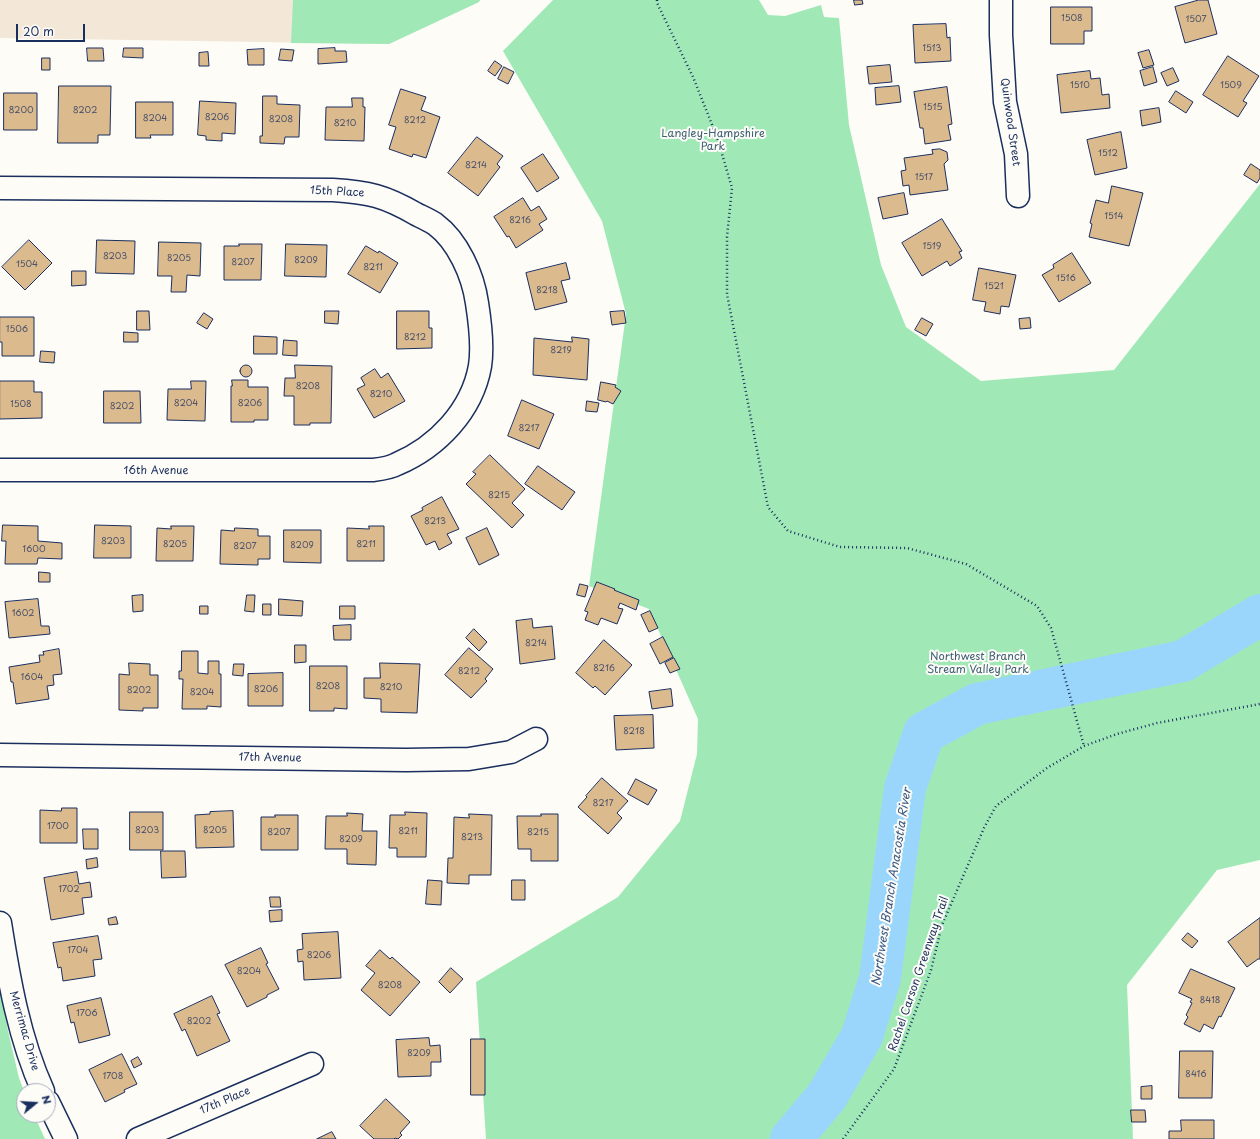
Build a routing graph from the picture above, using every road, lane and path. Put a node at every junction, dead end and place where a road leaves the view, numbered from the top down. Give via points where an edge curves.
1 (657, 0) edge
2 (1001, 0) edge
3 (0, 188) edge
4 (1018, 196) dead end
5 (0, 470) edge
6 (311, 471) joint
7 (1260, 704) edge
8 (536, 739) dead end
9 (1084, 746) junction
10 (0, 755) edge
11 (0, 923) edge
12 (312, 1064) dead end
13 (39, 1083) edge
14 (56, 1118) edge
15 (66, 1139) edge
16 (138, 1139) edge
17 (843, 1139) edge

1 - 9 path via 693,77 717,137 732,188 727,237 727,294 768,508 788,531 840,547 907,548 966,564 1037,606 1051,628
2 - 4 street, Quinwood Street via 1005,102 1016,154
3 - 6 street, 15th Place via 358,191 398,203 435,224 454,245 468,270 475,290 479,314 480,366 473,390 462,411 441,436 424,450 396,465 374,470
5 - 6 street, 16th Avenue
7 - 9 path, Rachel Carson Greenway Trail via 1157,723
8 - 10 street, 17th Avenue via 511,752 469,759
9 - 17 path, Rachel Carson Greenway Trail via 1047,768 996,806 942,925 931,970 894,1069
11 - 13 street, Merrimac Drive via 16,1009
12 - 16 street, 17th Place
14 - 15 street

